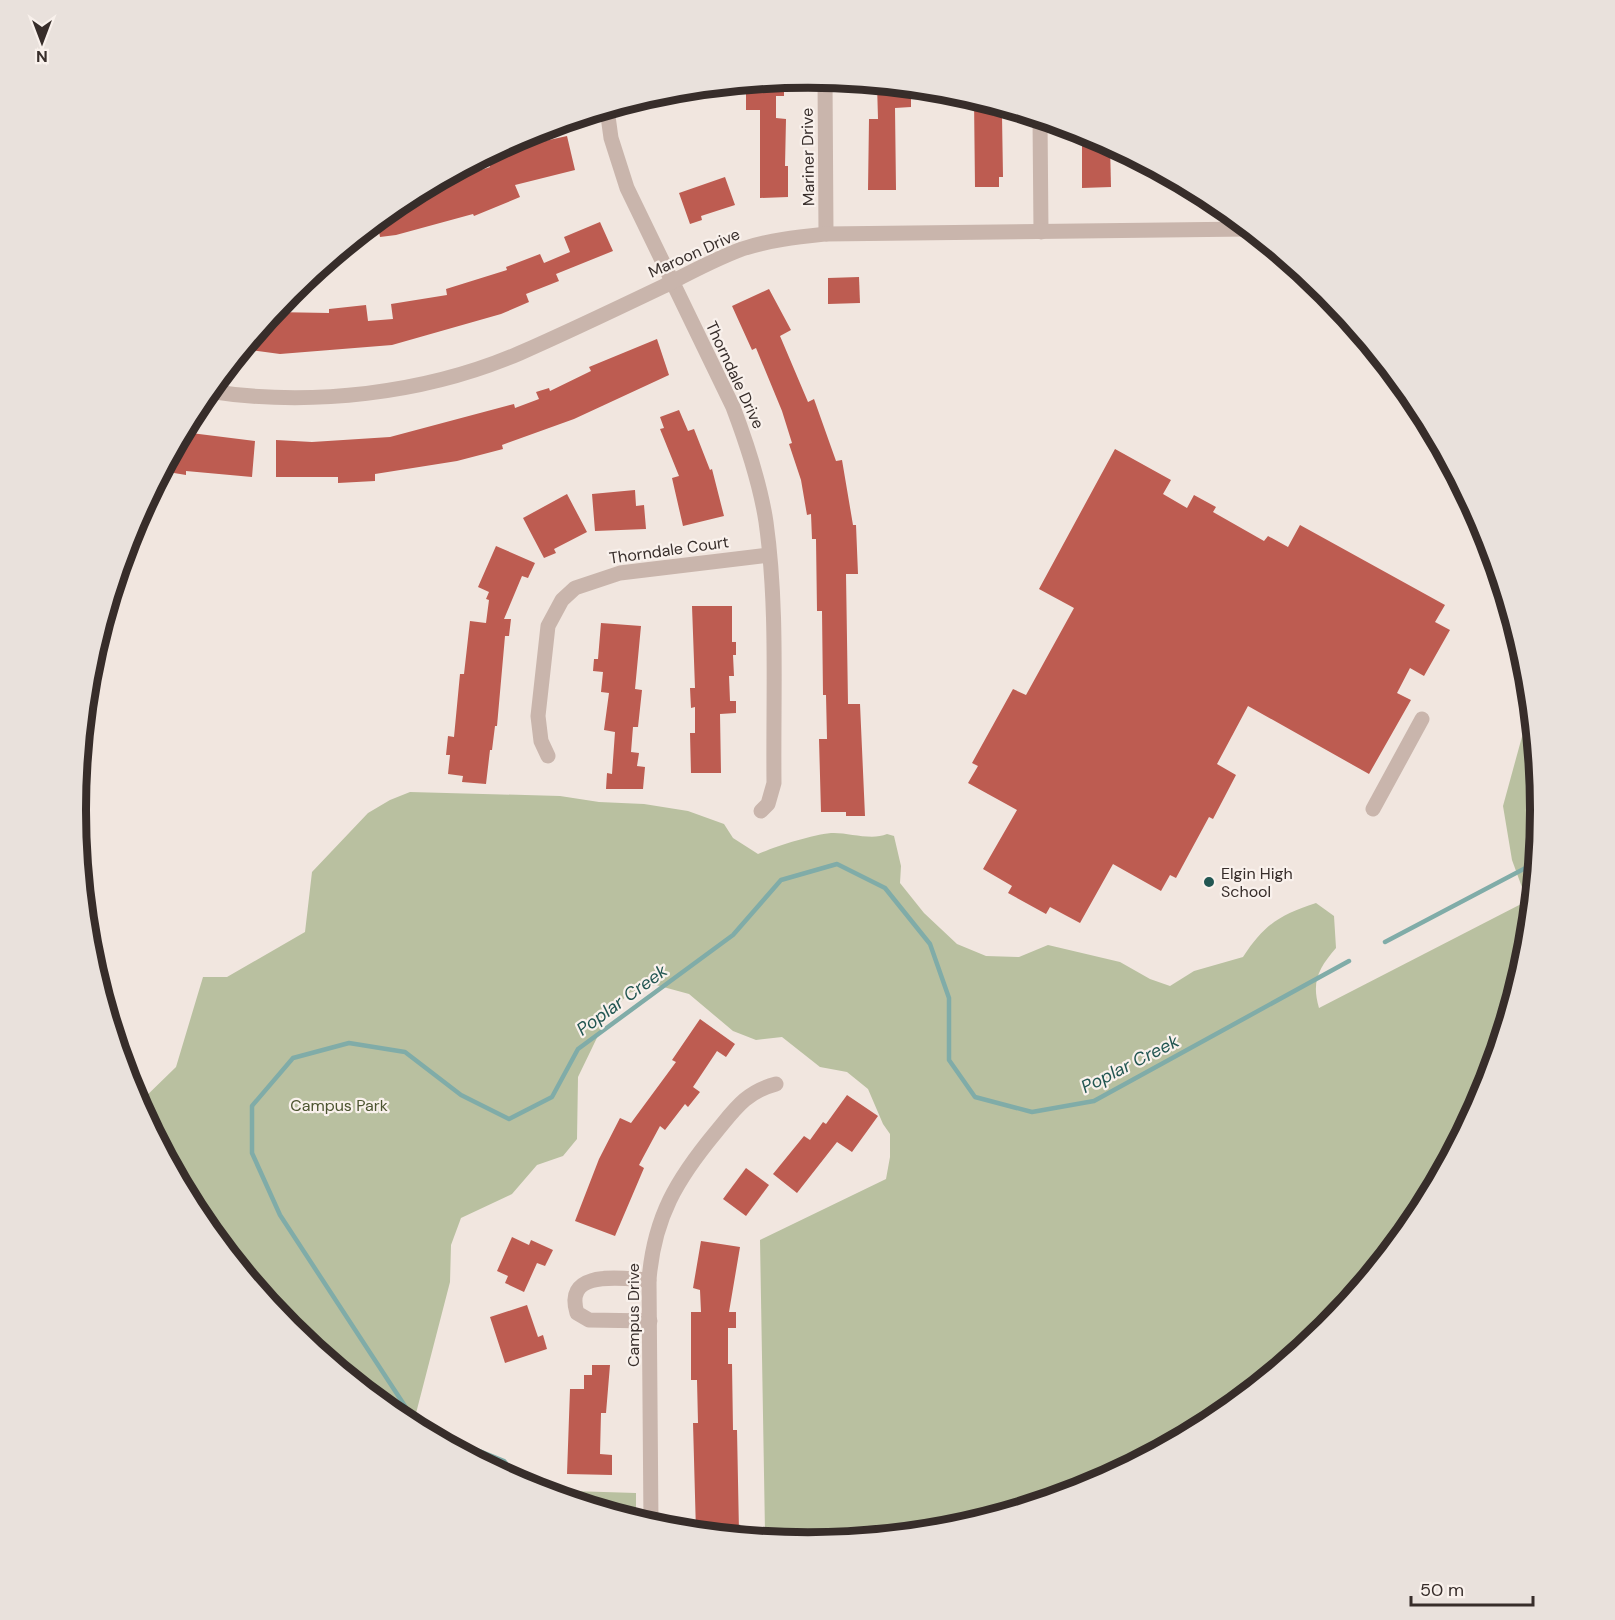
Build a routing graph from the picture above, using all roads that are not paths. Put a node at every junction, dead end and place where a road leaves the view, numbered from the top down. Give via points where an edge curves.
1 (825, 89) edge
2 (608, 117) edge
3 (1040, 126) edge
4 (1236, 229) edge
5 (1041, 232) junction
6 (826, 234) junction
7 (671, 282) junction
8 (219, 392) edge
9 (769, 555) junction
10 (1422, 719) dead end
11 (548, 756) dead end
12 (1373, 809) dead end
13 (760, 811) dead end
14 (776, 1084) dead end
15 (649, 1280) junction
16 (650, 1321) junction
17 (651, 1514) edge

1 - 6 street, Mariner Drive
2 - 7 street, Thorndale Drive via 618,165
3 - 5 street
4 - 5 street, Maroon Drive
5 - 6 street, Maroon Drive
6 - 7 street, Maroon Drive via 743,249
7 - 8 street, Maroon Drive via 519,354 449,378 360,393 268,397
7 - 9 street, Thorndale Drive via 746,441 761,496
9 - 11 street, Thorndale Court via 620,573 575,588 562,600 548,626 538,716 541,741
9 - 13 street, Thorndale Drive via 774,783 768,804
10 - 12 street
14 - 15 street, Campus Drive via 750,1094 739,1104 674,1188 657,1230
15 - 16 street, Campus Drive
15 - 16 street via 586,1282 577,1289 574,1303 577,1313 589,1320
16 - 17 street, Campus Drive

